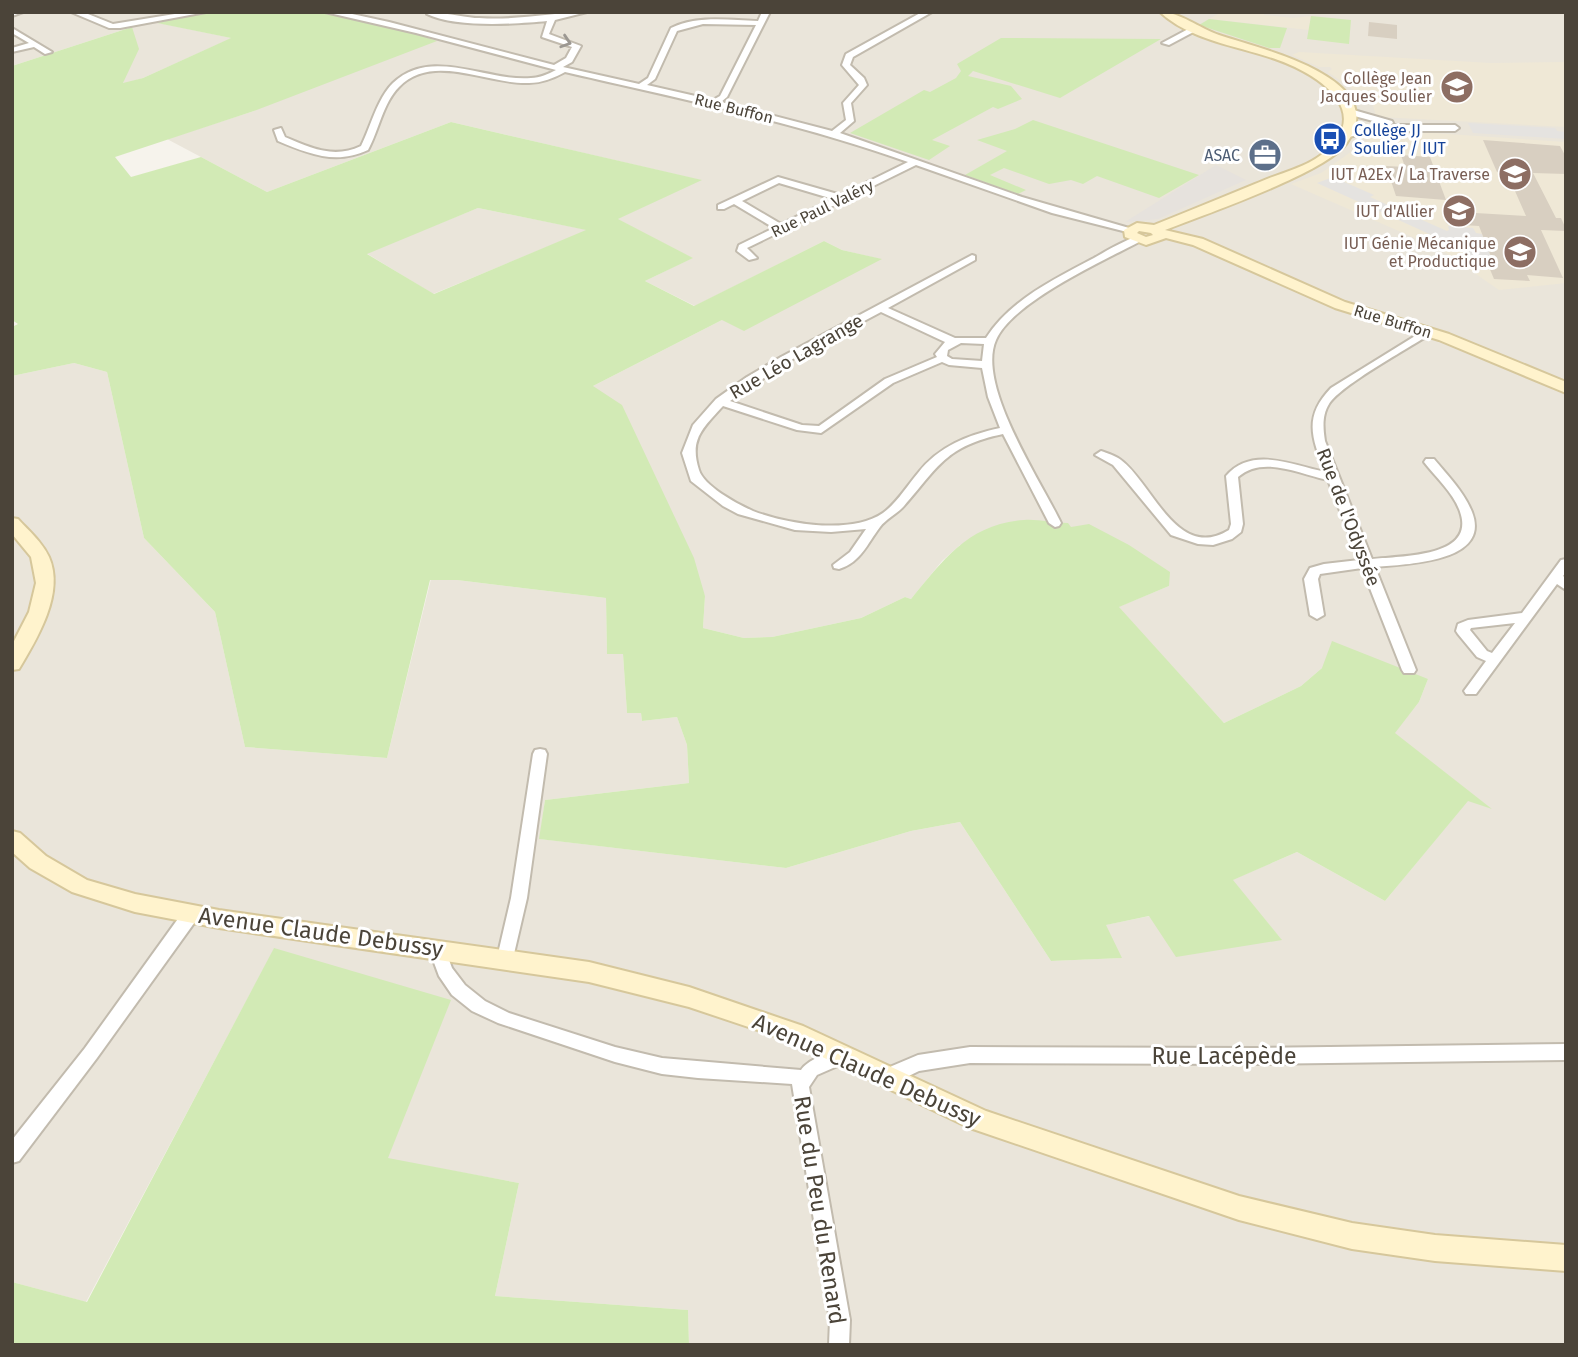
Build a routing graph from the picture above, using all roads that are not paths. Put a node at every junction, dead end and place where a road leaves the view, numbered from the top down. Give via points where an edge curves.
1 (19, 12) edge
2 (75, 12) edge
3 (97, 12) edge
4 (202, 12) edge
5 (329, 12) edge
6 (432, 12) edge
7 (583, 12) edge
8 (766, 12) edge
9 (928, 12) edge
10 (1165, 12) edge
11 (12, 14) edge
12 (84, 16) junction
13 (553, 16) junction
14 (760, 23) junction
15 (1195, 29) junction
16 (12, 30) edge
17 (1166, 43) dead end
18 (36, 44) junction
19 (12, 50) edge
20 (48, 51) dead end
21 (560, 68) junction
22 (641, 86) junction
23 (714, 103) junction
24 (1350, 112) junction
25 (1394, 124) junction
26 (278, 130) dead end
27 (1349, 130) junction
28 (832, 134) junction
29 (916, 162) junction
30 (841, 198) junction
31 (734, 200) junction
32 (721, 206) dead end
33 (1195, 214) junction
34 (781, 228) junction
35 (1147, 234) junction
36 (1198, 242) junction
37 (1221, 252) junction
38 (752, 258) dead end
39 (972, 258) dead end
40 (880, 308) junction
41 (1428, 331) junction
42 (952, 341) junction
43 (990, 341) junction
44 (943, 358) junction
45 (987, 365) junction
46 (1566, 388) edge
47 (720, 401) junction
48 (1007, 430) junction
49 (1101, 455) dead end
50 (1430, 462) dead end
51 (1333, 477) junction
52 (877, 522) junction
53 (12, 523) edge
54 (1055, 523) dead end
55 (1566, 563) edge
56 (1367, 564) junction
57 (839, 565) dead end
58 (1561, 581) edge
59 (1317, 615) dead end
60 (1525, 617) junction
61 (1494, 659) junction
62 (12, 664) edge
63 (1409, 670) dead end
64 (1471, 691) dead end
65 (540, 754) dead end
66 (12, 839) edge
67 (191, 914) junction
68 (437, 949) junction
69 (505, 958) junction
70 (1566, 1052) edge
71 (843, 1056) junction
72 (888, 1077) junction
73 (806, 1078) junction
74 (12, 1155) edge
75 (1566, 1258) edge
76 (839, 1345) edge

1 - 11 street
2 - 12 street
3 - 12 street
4 - 12 street via 112,26
5 - 21 street, Rue Buffon via 383,21
6 - 13 street via 453,20 482,22
7 - 13 street
8 - 14 street
9 - 28 street via 849,56 846,65 863,85 847,103 850,121
10 - 15 main road
13 -> 21 street via 545,35 577,46
14 - 22 street via 678,27 651,79
14 - 23 street via 723,97
15 - 17 street
15 - 24 main road via 1306,68 1339,90
16 - 18 street
18 - 19 street
18 - 20 street
21 - 22 street, Rue Buffon
21 - 26 street via 531,81 453,69 413,75 394,87 366,148 346,156 320,156 281,139
22 - 23 street, Rue Buffon
23 - 28 street, Rue Buffon
24 - 25 street
24 - 27 main road
25 - 27 street
25 - 27 street via 1455,128
27 - 33 main road via 1326,157 1311,166
28 - 29 street, Rue Buffon
29 - 30 street, Rue Paul Valéry
29 - 35 street, Rue Buffon via 1061,214
30 - 31 street via 778,180
30 - 34 street, Rue Paul Valéry
31 - 32 street
31 - 34 street
33 - 35 main road
33 - 36 main road via 1186,231
34 - 38 street, Rue Paul Valéry via 742,247
35 - 36 main road, Rue Buffon
35 - 37 main road, Rue Buffon
35 - 43 street via 1012,312
36 - 37 main road, Rue Buffon
37 - 41 main road, Rue Buffon via 1340,304
39 - 40 street, Rue Léo Lagrange
40 - 42 street
40 - 47 street, Rue Léo Lagrange via 741,384
41 - 46 main road, Rue Buffon
41 - 51 street, Rue de l'Odyssée via 1335,390 1323,403 1316,418 1319,441
42 - 43 street
42 - 44 street via 940,354
43 - 45 street
44 - 45 street
44 - 47 street via 889,381 821,430 801,428
45 - 48 street
47 - 52 street, Rue Léo Lagrange via 691,439 688,459 696,479 715,497 798,527 844,528
48 - 52 street via 952,448
48 - 54 street
49 - 51 street via 1117,463 1175,531 1203,541 1216,541 1235,532 1232,476 1238,468 1273,463
50 - 56 street via 1457,493 1470,522 1464,543 1432,557
51 - 56 street, Rue de l'Odyssée
52 - 57 street via 855,555
53 - 62 main road via 40,555 45,571 41,601
55 - 58 street
56 - 59 street via 1315,571 1311,579
56 - 63 street, Rue de l'Odyssée
58 - 60 street
60 - 61 street
60 - 61 street via 1463,627 1482,654
61 - 64 street
65 - 69 street via 519,898
66 - 67 main road, Avenue Claude Debussy via 38,862 80,886
67 - 68 main road, Avenue Claude Debussy
67 - 74 street
68 - 69 main road, Avenue Claude Debussy
68 - 73 street via 443,971 452,981 472,1001 501,1017 617,1056 664,1066
69 - 71 main road, Avenue Claude Debussy via 589,972 689,997 795,1033
70 - 72 street, Rue Lacépède via 970,1055 926,1059
71 - 72 main road, Avenue Claude Debussy
71 - 73 street, Rue du Peu du Renard via 811,1070
72 - 75 main road, Avenue Claude Debussy via 979,1120 1239,1208 1352,1236
73 - 76 street, Rue du Peu du Renard via 800,1086 840,1320

